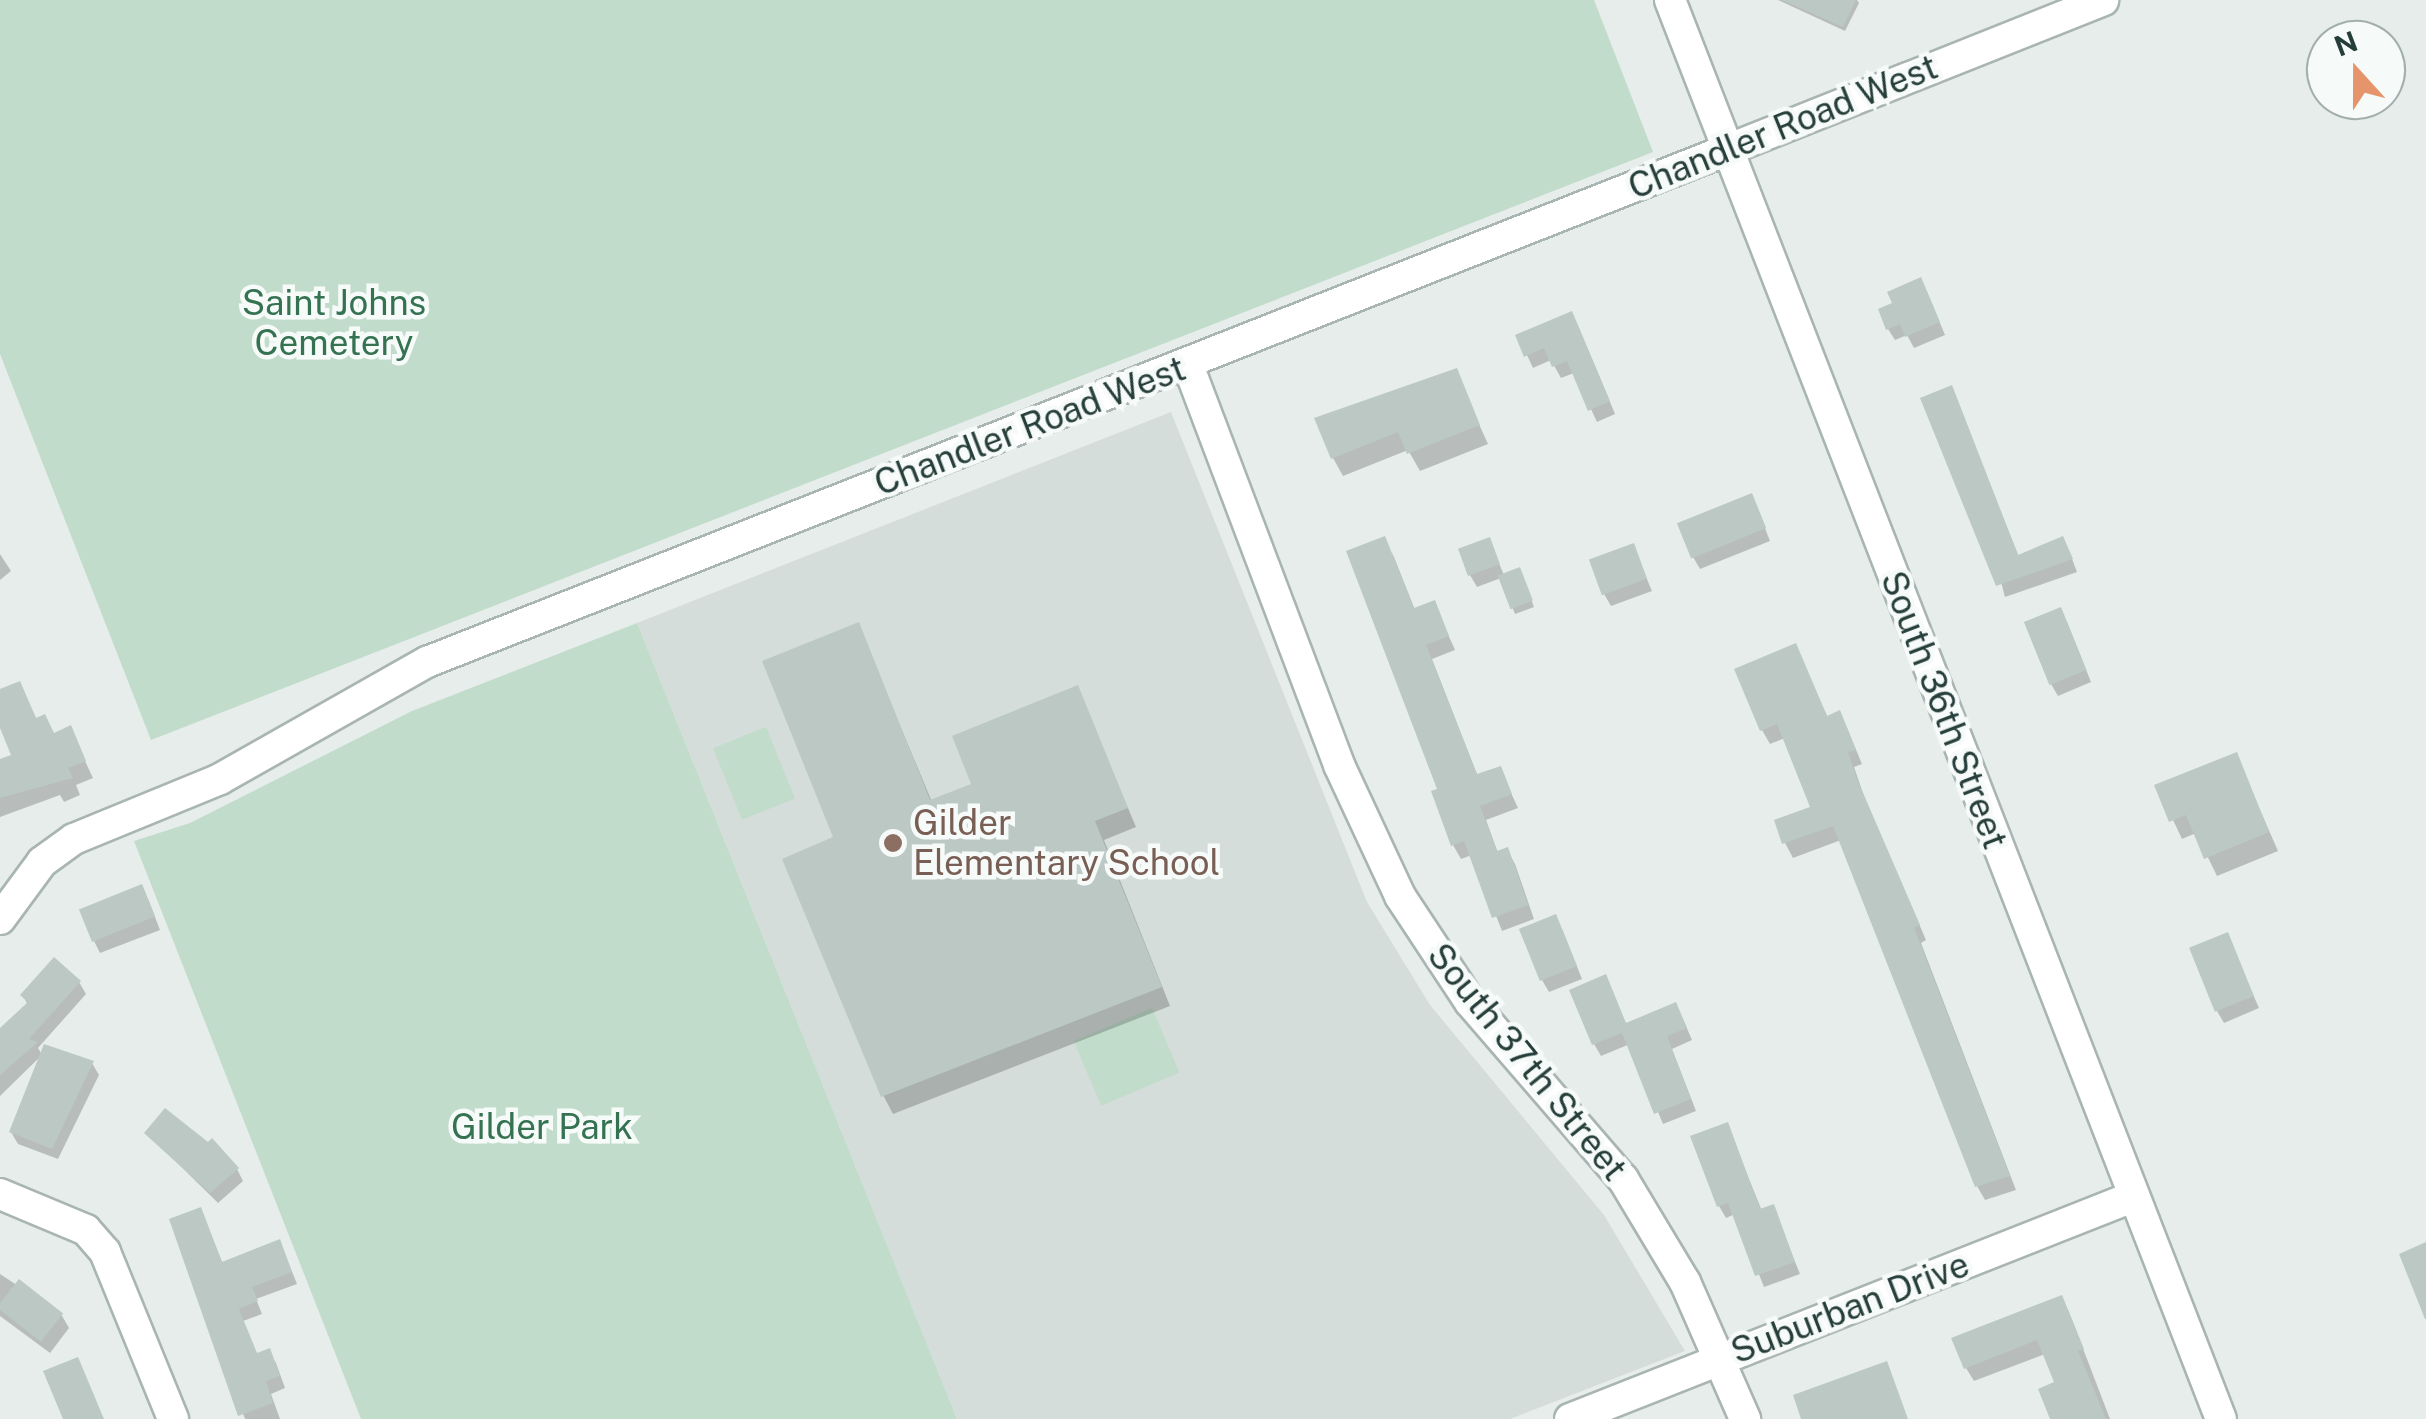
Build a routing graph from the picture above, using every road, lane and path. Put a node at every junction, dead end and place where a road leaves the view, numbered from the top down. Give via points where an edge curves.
1 (1670, 0) edge
2 (2103, 0) edge
3 (1727, 150) junction
4 (1188, 365) junction
5 (0, 920) edge
6 (0, 1194) edge
7 (2130, 1198) junction
8 (1718, 1360) junction
9 (172, 1419) edge
10 (1570, 1419) edge
11 (1745, 1419) edge
12 (2221, 1419) edge

1 - 3 street, South 36th Street
2 - 3 street, Chandler Road West
3 - 4 street, Chandler Road West
3 - 7 street, South 36th Street
4 - 5 street, Chandler Road West via 393,678 220,778 74,839 42,862
4 - 8 street, South 37th Street via 1339,765 1400,896 1470,1002 1623,1178 1685,1282
6 - 9 street via 86,1230 105,1252
7 - 8 street, Suburban Drive
7 - 12 street, South 36th Street
8 - 10 street, Suburban Drive
8 - 11 street, South 37th Street

